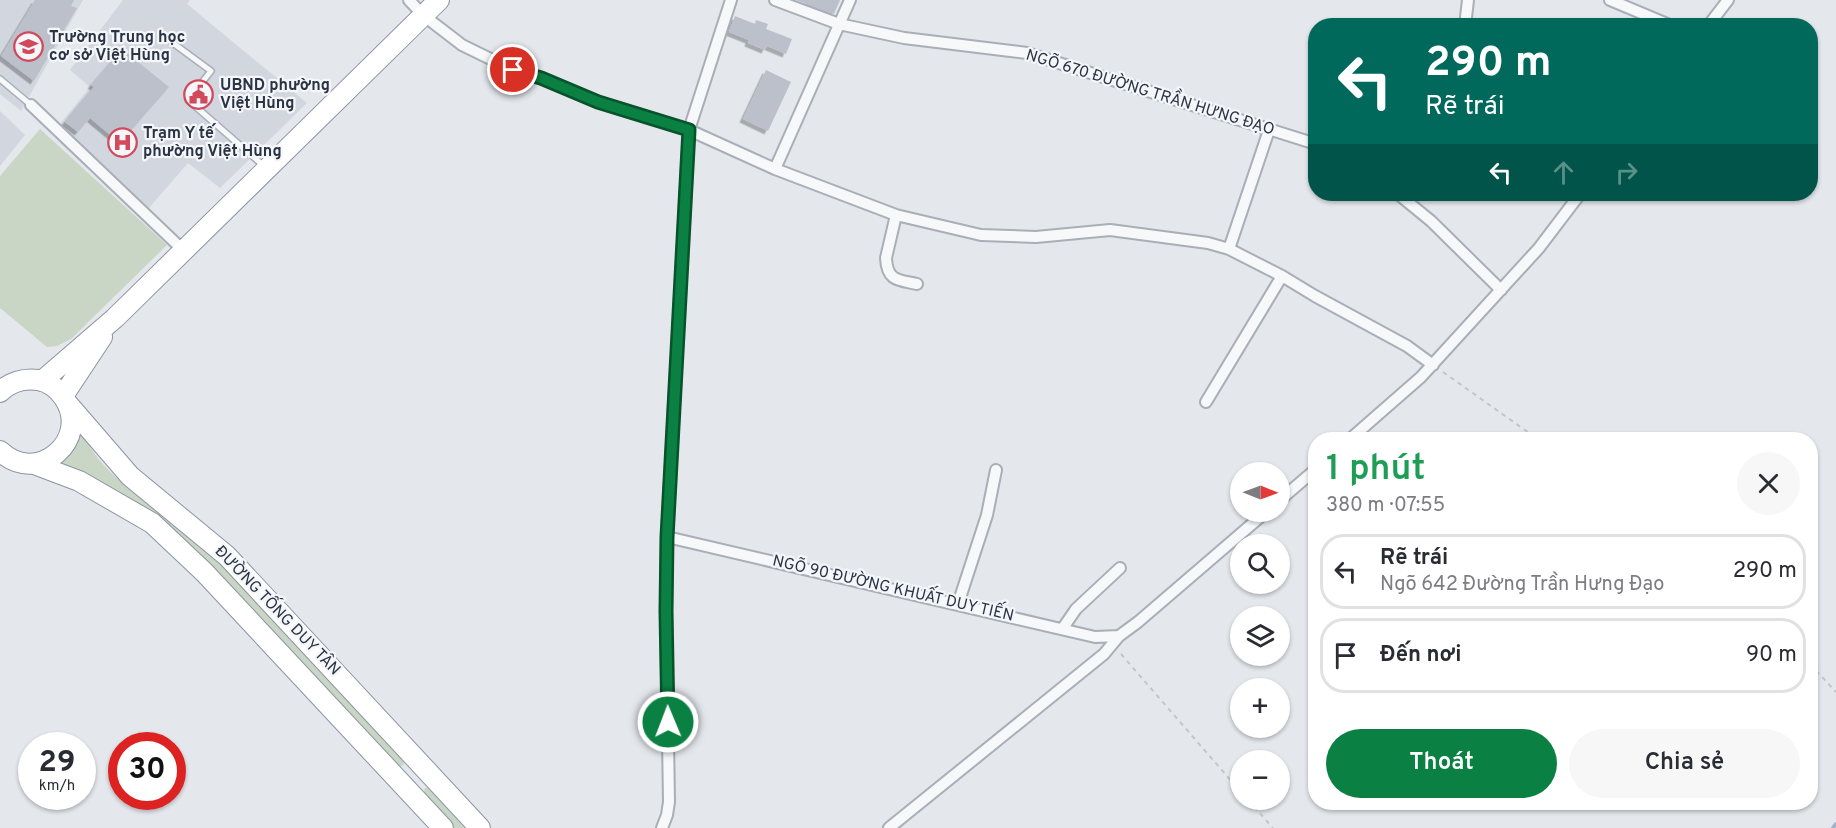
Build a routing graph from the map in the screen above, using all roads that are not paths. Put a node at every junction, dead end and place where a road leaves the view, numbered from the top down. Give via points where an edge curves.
1 (409, 0) edge
2 (439, 0) edge
3 (731, 0) edge
4 (775, 0) edge
5 (850, 0) edge
6 (1468, 0) edge
7 (1610, 0) edge
8 (1728, 0) edge
9 (423, 15) junction
10 (1467, 18) edge
11 (1653, 18) edge
12 (1714, 18) edge
13 (839, 24) junction
14 (162, 35) dead end
15 (0, 79) edge
16 (31, 105) joint
17 (689, 130) junction
18 (1269, 130) junction
19 (1308, 142) edge
20 (267, 168) junction
21 (775, 169) junction
22 (1407, 201) edge
23 (1575, 201) edge
24 (896, 215) junction
25 (1229, 249) junction
26 (183, 250) junction
27 (1282, 276) junction
28 (917, 284) dead end
29 (1501, 290) junction
30 (116, 318) junction
31 (1433, 365) junction
32 (42, 381) junction
33 (0, 392) edge
34 (65, 400) junction
35 (1206, 402) dead end
36 (1359, 432) edge
37 (12, 461) edge
38 (996, 470) dead end
39 (1308, 476) edge
40 (1290, 491) edge
41 (1254, 522) edge
42 (667, 537) junction
43 (1120, 568) dead end
44 (958, 604) junction
45 (1062, 628) junction
46 (1116, 641) junction
47 (423, 767) junction
48 (404, 786) junction
49 (443, 828) edge
50 (480, 828) edge
51 (662, 828) edge
52 (889, 828) edge

1 - 9 street
2 - 9 highway
3 - 17 street
4 - 13 street, NGÕ 670 ĐƯỜNG TRẦN HƯNG ĐẠO
5 - 13 street
6 - 10 street
7 - 11 street
8 - 12 street
9 - 17 street via 462,45 513,70
9 - 20 highway
13 - 18 street, NGÕ 670 ĐƯỜNG TRẦN HƯNG ĐẠO via 904,38 1028,53
13 - 21 street
14 - 20 lane via 211,71 188,100
15 - 16 lane
16 - 26 street
17 - 21 street
17 - 42 street
18 - 19 street, NGÕ 670 ĐƯỜNG TRẦN HƯNG ĐẠO
18 - 25 street
20 - 26 highway
21 - 24 street
22 - 29 street
23 - 29 street
24 - 25 street via 981,235 1036,237 1110,230
24 - 28 street via 886,264 896,280
25 - 27 street
26 - 30 highway
27 - 31 street via 1407,346
27 - 35 street
29 - 31 street
30 - 32 highway
30 - 34 highway
31 - 36 street
32 - 33 highway via 22,380
32 - 34 highway, ĐƯỜNG TỐNG DUY TÂN via 56,388
34 - 37 highway via 72,422 66,442 53,457
34 - 47 highway, ĐƯỜNG TỐNG DUY TÂN via 130,476 227,556
37 - 48 highway, ĐƯỜNG TỐNG DUY TÂN via 79,481 152,523 204,572
38 - 44 street via 987,515
39 - 40 street
41 - 46 street
42 - 44 street, NGÕ 90 ĐƯỜNG KHUẤT DUY TIẾN
42 - 51 street via 669,802
43 - 45 street via 1076,609
44 - 45 street, NGÕ 90 ĐƯỜNG KHUẤT DUY TIẾN
45 - 46 street, NGÕ 90 ĐƯỜNG KHUẤT DUY TIẾN
46 - 52 street
47 - 48 highway
47 - 50 highway, ĐƯỜNG TỐNG DUY TÂN
48 - 49 highway, ĐƯỜNG TỐNG DUY TÂN

